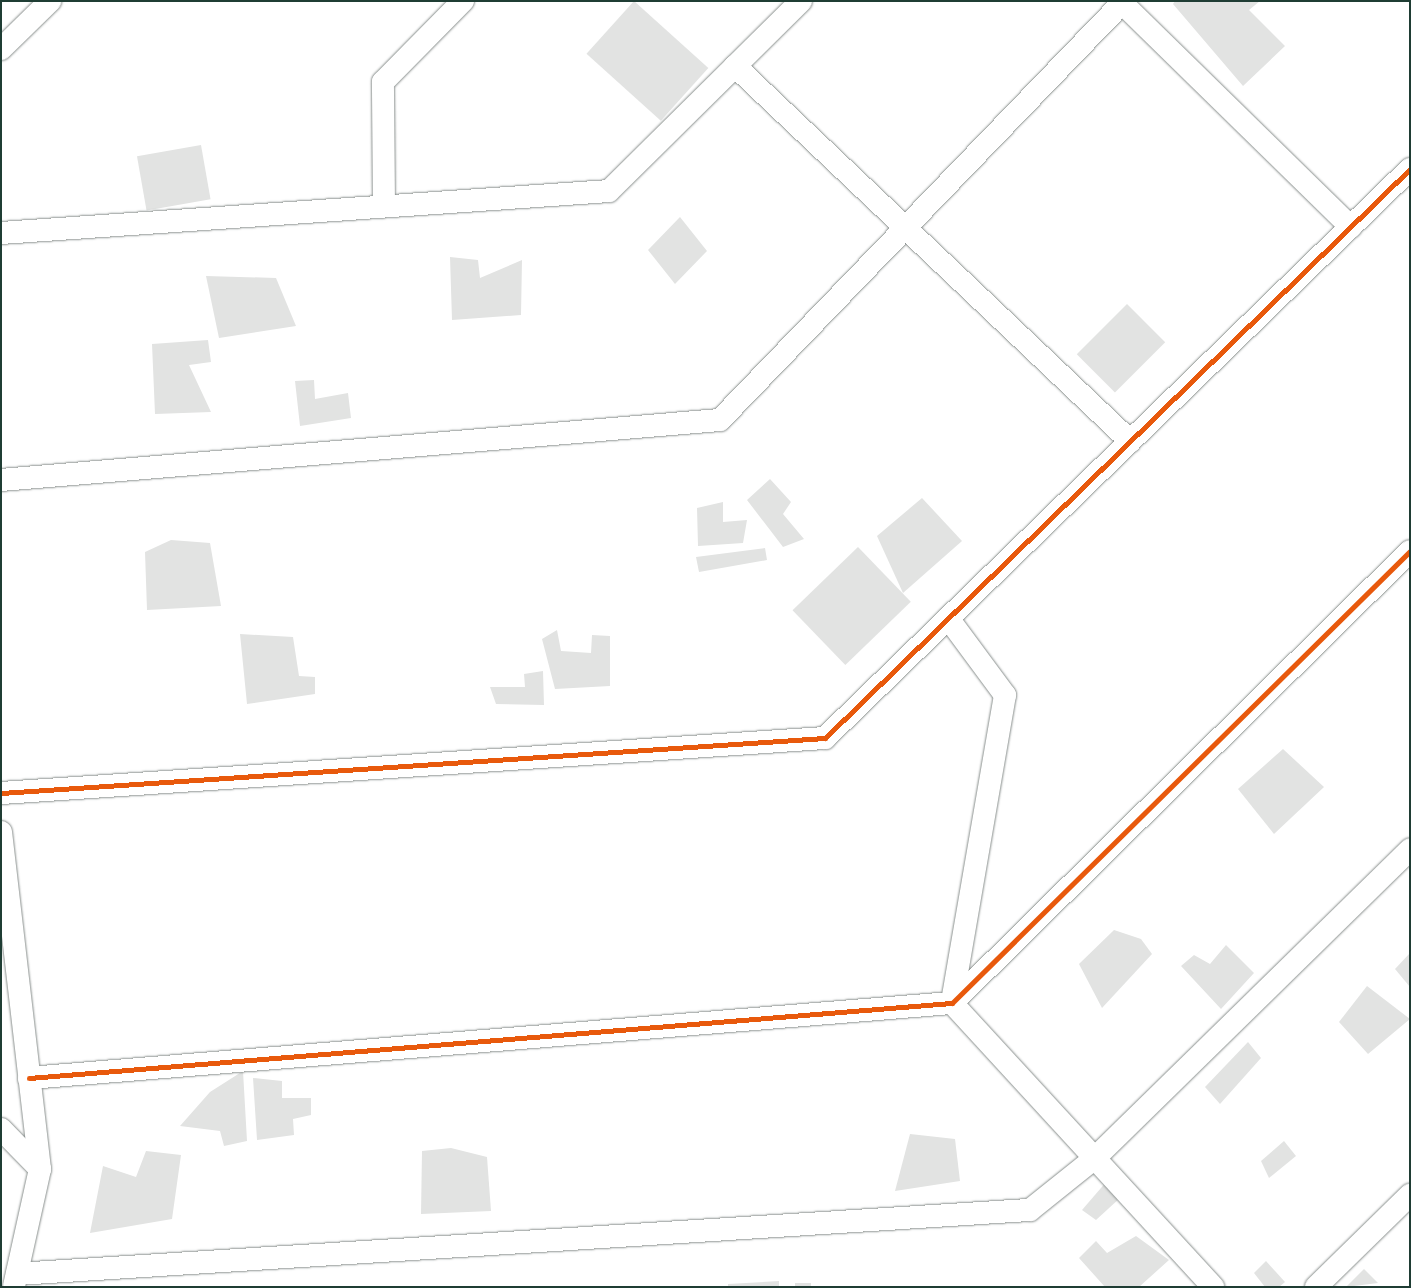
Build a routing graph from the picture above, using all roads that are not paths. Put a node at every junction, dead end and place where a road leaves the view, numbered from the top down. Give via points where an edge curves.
1 (50, 1) edge
2 (463, 1) edge
3 (801, 1) edge
4 (1122, 2) edge
5 (1, 49) edge
6 (735, 66) junction
7 (1410, 169) edge
8 (384, 206) junction
9 (1350, 227) junction
10 (905, 228) junction
11 (1, 233) edge
12 (1130, 441) junction
13 (1, 480) edge
14 (1410, 551) edge
15 (948, 618) junction
16 (1, 793) edge
17 (1, 832) edge
18 (1410, 849) edge
19 (952, 1003) junction
20 (29, 1078) junction
21 (1, 1129) edge
22 (1095, 1158) junction
23 (40, 1169) junction
24 (1410, 1195) edge
25 (16, 1280) edge
26 (1213, 1287) edge
27 (1316, 1287) edge

1 - 5 street
2 - 8 street via 383,82
3 - 6 street
4 - 9 street
4 - 10 street
6 - 8 street via 609,190
6 - 10 street
7 - 9 street
8 - 11 street
9 - 12 street
10 - 12 street
10 - 13 street via 720,420
12 - 15 street
14 - 19 street
15 - 16 street via 825,738
15 - 19 street via 1005,695
17 - 20 street
18 - 22 street
19 - 20 street
19 - 22 street
20 - 23 street
21 - 23 street
22 - 25 street via 1030,1210
22 - 26 street
23 - 25 street
24 - 27 street

